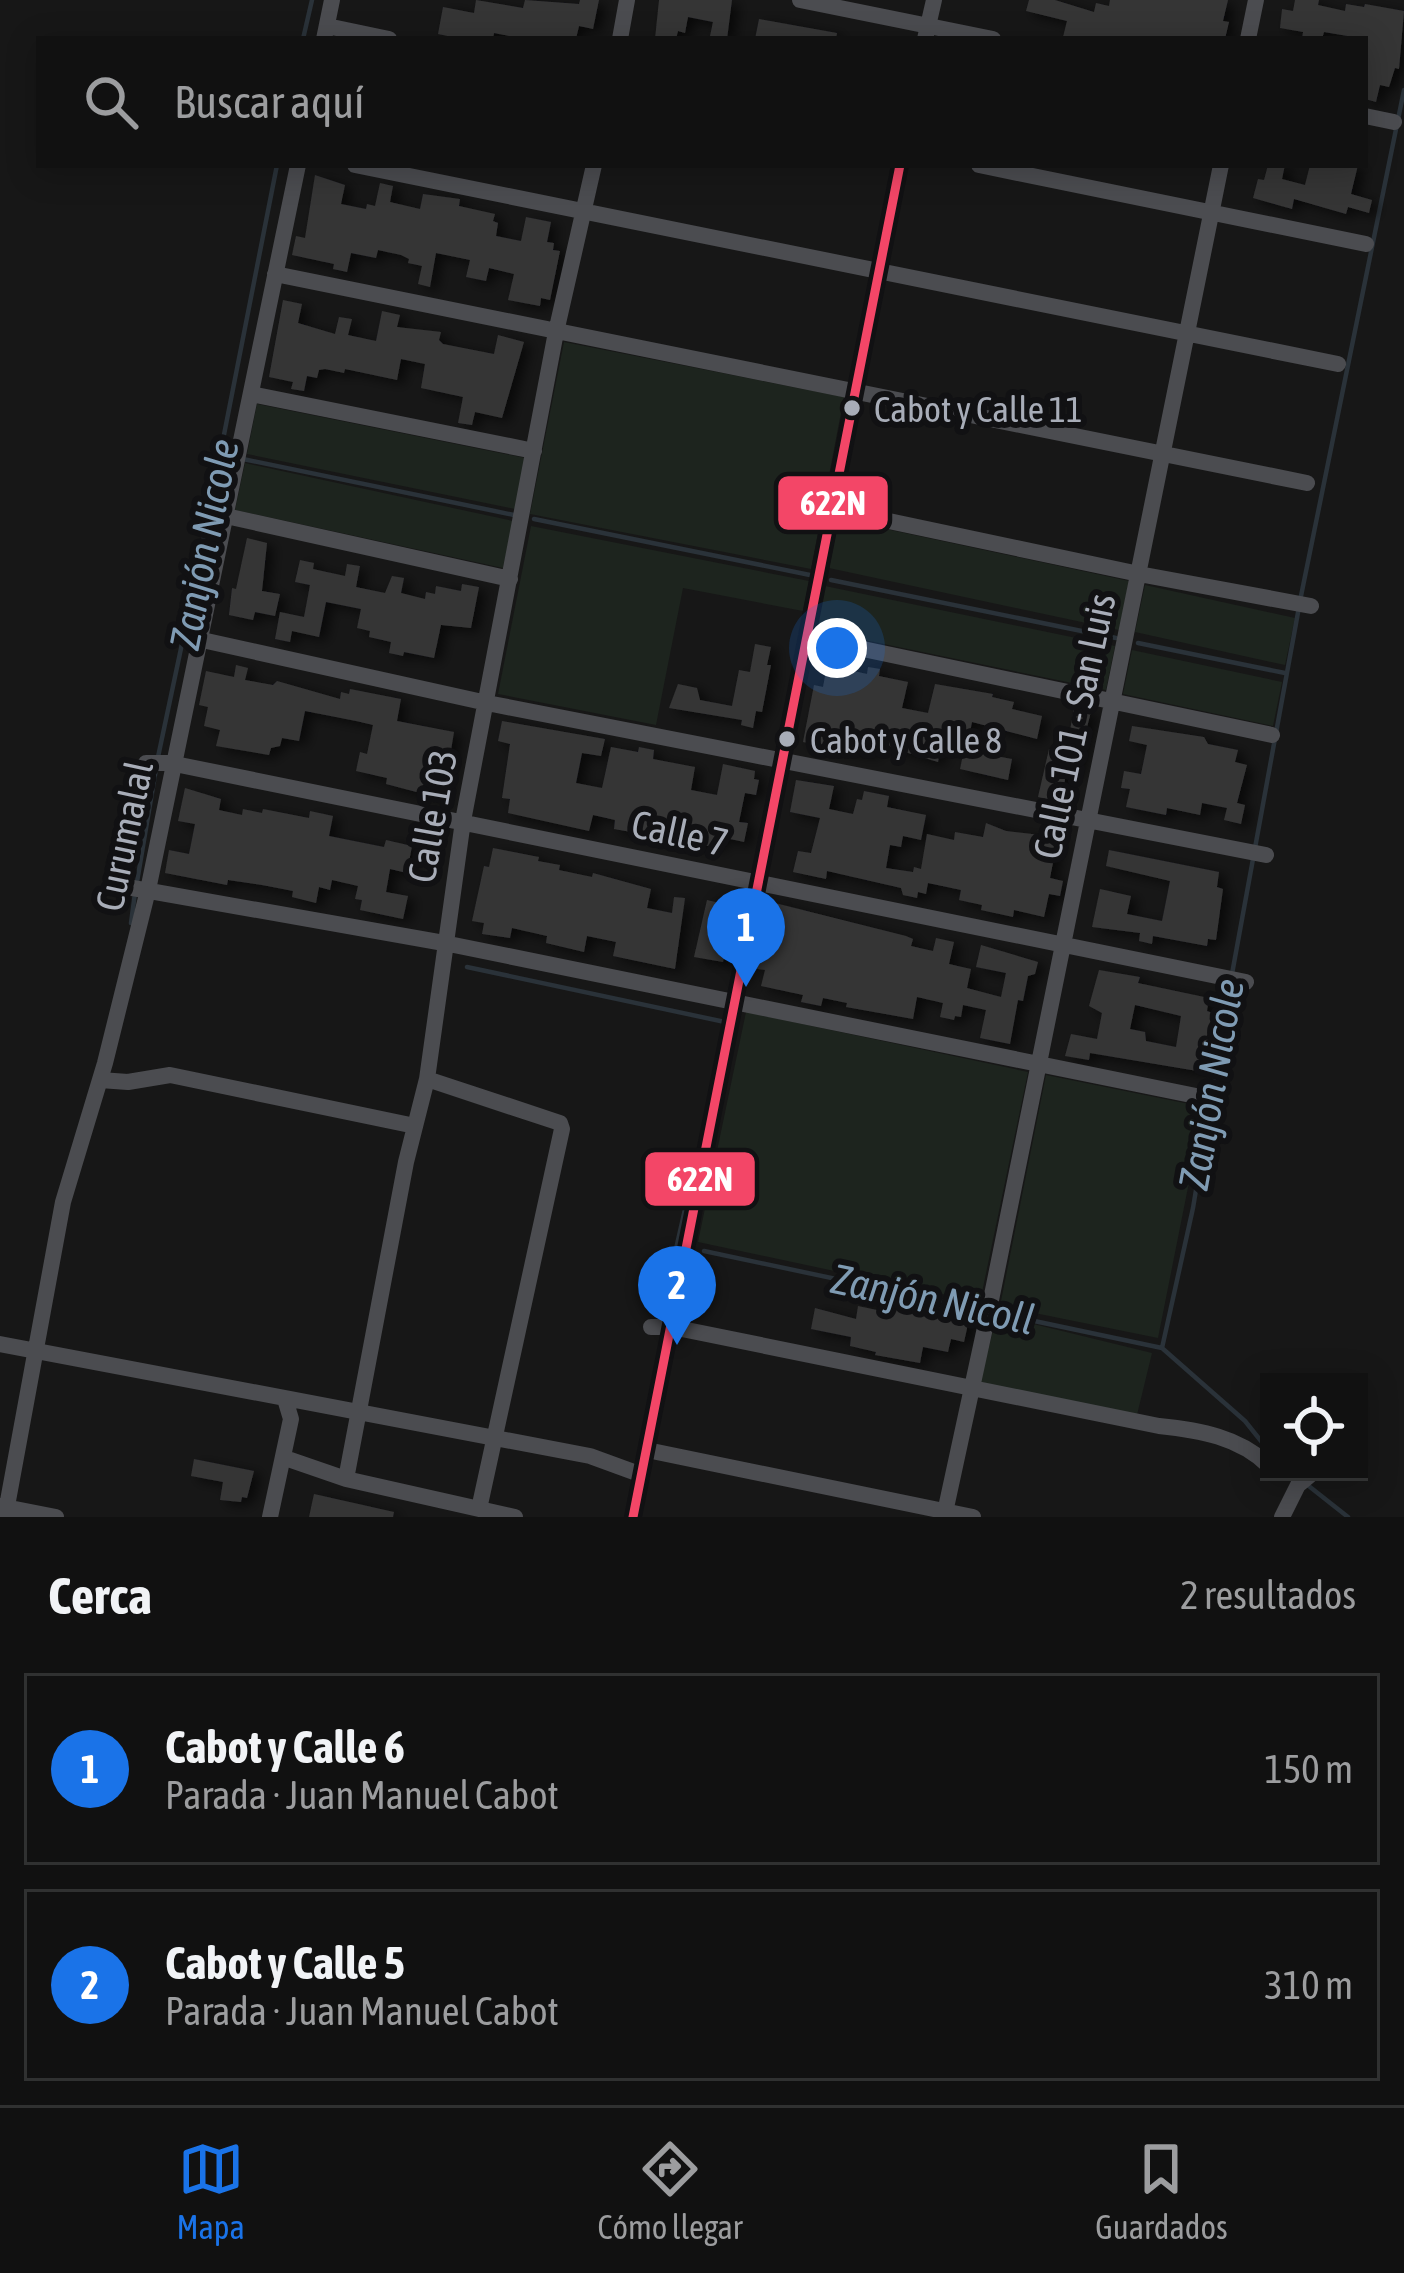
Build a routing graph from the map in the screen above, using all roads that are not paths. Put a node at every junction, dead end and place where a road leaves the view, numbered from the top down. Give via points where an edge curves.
1 (332, 0) edge
2 (627, 0) edge
3 (800, 0) edge
4 (934, 0) edge
5 (1256, 0) edge
6 (325, 32) edge
7 (927, 32) edge
8 (362, 36) edge
9 (621, 36) edge
10 (964, 36) edge
11 (1249, 36) edge
12 (1368, 117) edge
13 (1394, 122) dead end
14 (297, 168) edge
15 (369, 168) edge
16 (593, 168) edge
17 (899, 168) edge
18 (993, 168) edge
19 (1219, 168) edge
20 (583, 213) junction
21 (1210, 214) junction
22 (1366, 244) dead end
23 (878, 269) junction
24 (275, 274) junction
25 (556, 332) junction
26 (1184, 335) junction
27 (1338, 364) dead end
28 (854, 390) junction
29 (251, 394) junction
30 (1160, 450) junction
31 (534, 451) junction
32 (1307, 483) dead end
33 (832, 508) junction
34 (226, 516) junction
35 (1139, 574) junction
36 (509, 579) junction
37 (1310, 606) dead end
38 (176, 634) dead end
39 (806, 637) junction
40 (200, 640) junction
41 (1113, 700) junction
42 (487, 703) junction
43 (1272, 735) dead end
44 (782, 760) junction
45 (146, 763) dead end
46 (172, 764) junction
47 (1086, 820) junction
48 (463, 821) junction
49 (1266, 854) dead end
50 (758, 883) junction
51 (127, 887) dead end
52 (148, 890) junction
53 (444, 943) junction
54 (1063, 946) junction
55 (1244, 981) dead end
56 (736, 1005) junction
57 (1040, 1065) junction
58 (427, 1079) junction
59 (100, 1080) junction
60 (1196, 1096) dead end
61 (415, 1126) junction
62 (651, 1327) dead end
63 (672, 1327) junction
64 (0, 1344) edge
65 (36, 1351) junction
66 (971, 1387) junction
67 (285, 1399) junction
68 (358, 1412) junction
69 (494, 1438) junction
70 (647, 1450) junction
71 (285, 1458) junction
72 (1260, 1458) edge
73 (642, 1474) junction
74 (346, 1480) junction
75 (1301, 1484) edge
76 (479, 1509) junction
77 (4, 1510) edge
78 (944, 1514) edge
79 (56, 1517) edge
80 (270, 1517) edge
81 (515, 1517) edge
82 (633, 1517) edge
83 (974, 1517) edge
84 (1282, 1517) edge

1 - 6 street
2 - 9 street
3 - 7 street
4 - 7 street
5 - 11 street
6 - 8 street
7 - 10 street
12 - 13 street
14 - 24 street, Curumalal
15 - 20 street
16 - 20 street, Calle 103
17 - 23 street
18 - 21 street
19 - 21 street, Calle 101 - San Luis
20 - 23 street
20 - 25 street, Calle 103
21 - 22 street
21 - 26 street, Calle 101 - San Luis
23 - 26 street
23 - 28 street
24 - 25 street
24 - 29 street, Curumalal
25 - 28 street
25 - 31 street, Calle 103
26 - 27 street
26 - 30 street, Calle 101 - San Luis
28 - 30 street
28 - 33 street
29 - 31 street
29 - 34 street, Curumalal
30 - 32 street
30 - 35 street, Calle 101 - San Luis
31 - 36 street, Calle 103
33 - 35 street
33 - 39 street
34 - 36 street
34 - 40 street, Curumalal
35 - 37 street
35 - 41 street, Calle 101 - San Luis
36 - 42 street, Calle 103
38 - 40 street
39 - 41 street
39 - 44 street
40 - 42 street
40 - 46 street, Curumalal
41 - 43 street
41 - 47 street, Calle 101 - San Luis
42 - 44 street
42 - 48 street, Calle 103
44 - 47 street
44 - 50 street
45 - 46 street, Calle 7
46 - 48 street, Calle 7
46 - 52 street, Curumalal
47 - 49 street
47 - 54 street, Calle 101 - San Luis
48 - 50 street, Calle 7
48 - 53 street, Calle 103
50 - 54 street, Calle 7
50 - 56 street
51 - 52 street
52 - 53 street
52 - 59 street, Curumalal
53 - 56 street
53 - 58 street, Calle 103
54 - 55 street, Calle 7
54 - 57 street, Calle 101 - San Luis
56 - 57 street
56 - 63 street
57 - 60 street
57 - 66 street, Calle 101 - San Luis
58 - 61 street, Calle 103
58 - 69 street via 562,1129
59 - 61 street via 170,1075
59 - 65 street, Curumalal via 62,1202
61 - 68 street, Calle 103
62 - 63 street
63 - 66 street
63 - 70 street
64 - 65 street
65 - 67 street
65 - 77 street, Curumalal
66 - 72 street via 1198,1430
66 - 78 street
67 - 68 street
67 - 71 street
68 - 69 street
68 - 74 street, Calle 103
69 - 73 street
69 - 76 street
70 - 73 street
70 - 78 street
71 - 74 street
71 - 80 street
73 - 82 street
74 - 76 street
75 - 84 street
76 - 81 street
77 - 79 street
78 - 83 street

